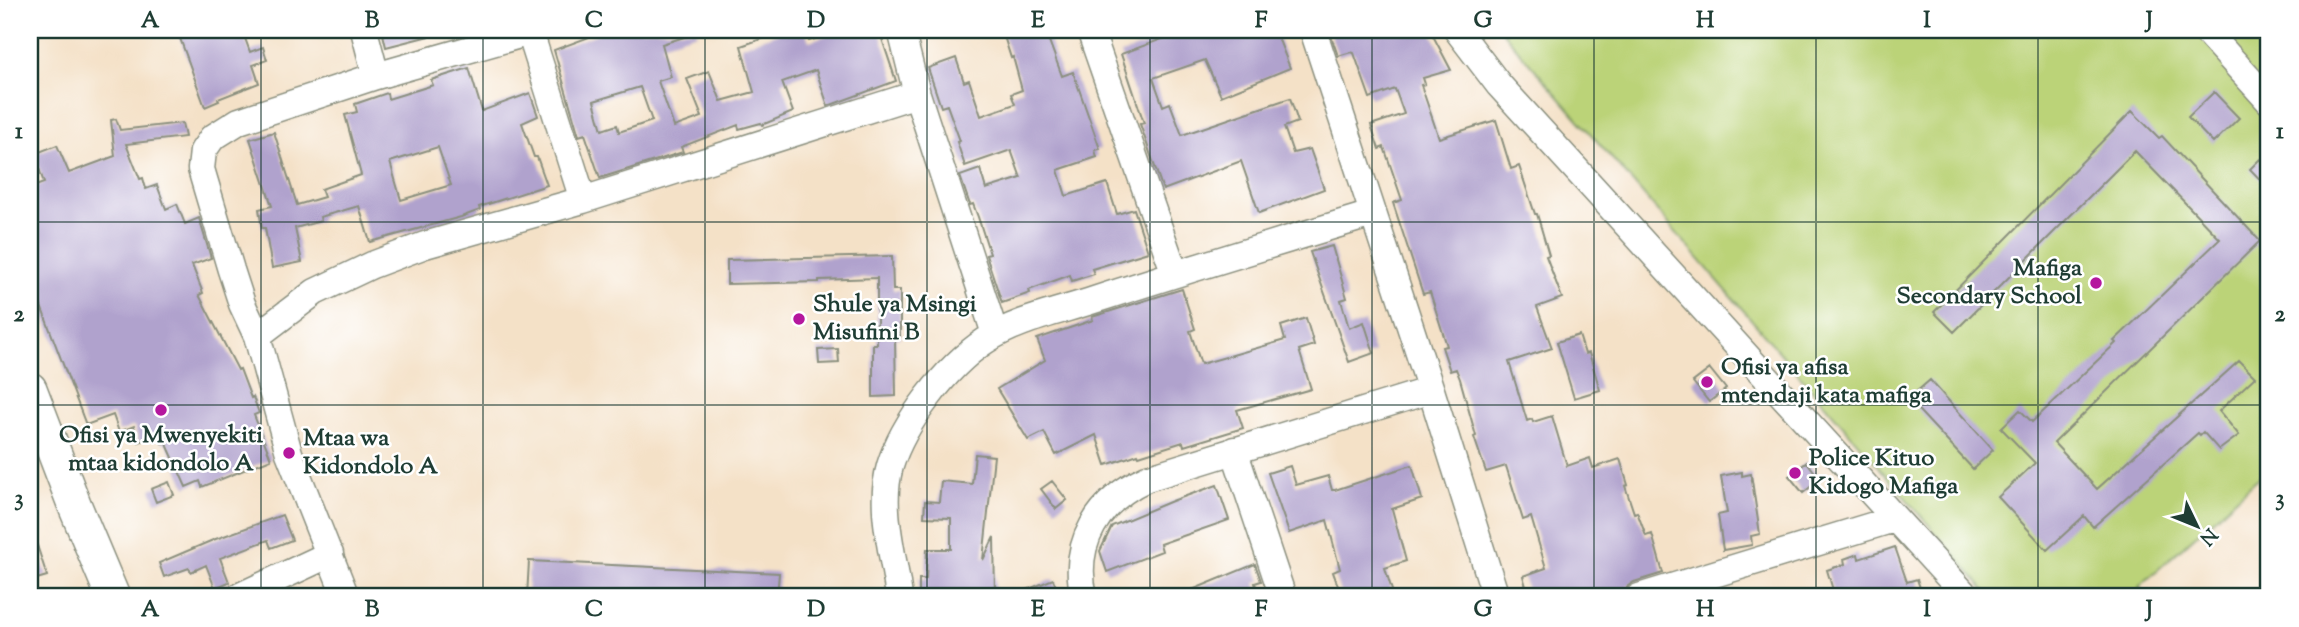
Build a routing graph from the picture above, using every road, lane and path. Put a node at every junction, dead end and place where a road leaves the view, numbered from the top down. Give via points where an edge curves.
1 (364, 30) edge
2 (901, 30) edge
3 (1090, 30) edge
4 (1313, 30) edge
5 (1457, 30) edge
6 (2205, 30) edge
7 (533, 31) edge
8 (376, 76) junction
9 (917, 94) junction
10 (2269, 101) edge
11 (583, 200) junction
12 (1372, 214) junction
13 (1175, 274) junction
14 (995, 334) junction
15 (257, 337) junction
16 (1432, 390) junction
17 (33, 404) edge
18 (1234, 450) junction
19 (1895, 519) junction
20 (330, 554) junction
21 (113, 597) edge
22 (238, 597) edge
23 (346, 597) edge
24 (899, 597) edge
25 (1084, 597) edge
26 (1283, 597) edge
27 (1496, 597) edge
28 (1639, 597) edge
29 (1966, 597) edge

1 - 8 street
2 - 9 street
3 - 13 street
4 - 12 street
5 - 19 street via 1499,85
6 - 10 street
7 - 8 street
7 - 11 street
8 - 15 street via 239,121 212,138 203,151 201,169 230,270
9 - 11 street
9 - 14 street
11 - 15 street via 425,245 372,265 315,292
12 - 13 street
12 - 16 street
13 - 14 street
14 - 24 street via 969,354 921,406 890,467 888,530
15 - 20 street via 289,453
16 - 18 street
16 - 27 street
17 - 21 main road
18 - 25 street via 1147,478 1117,495 1091,528 1081,554
18 - 26 street
19 - 28 street
19 - 29 street
20 - 22 street
20 - 23 street

